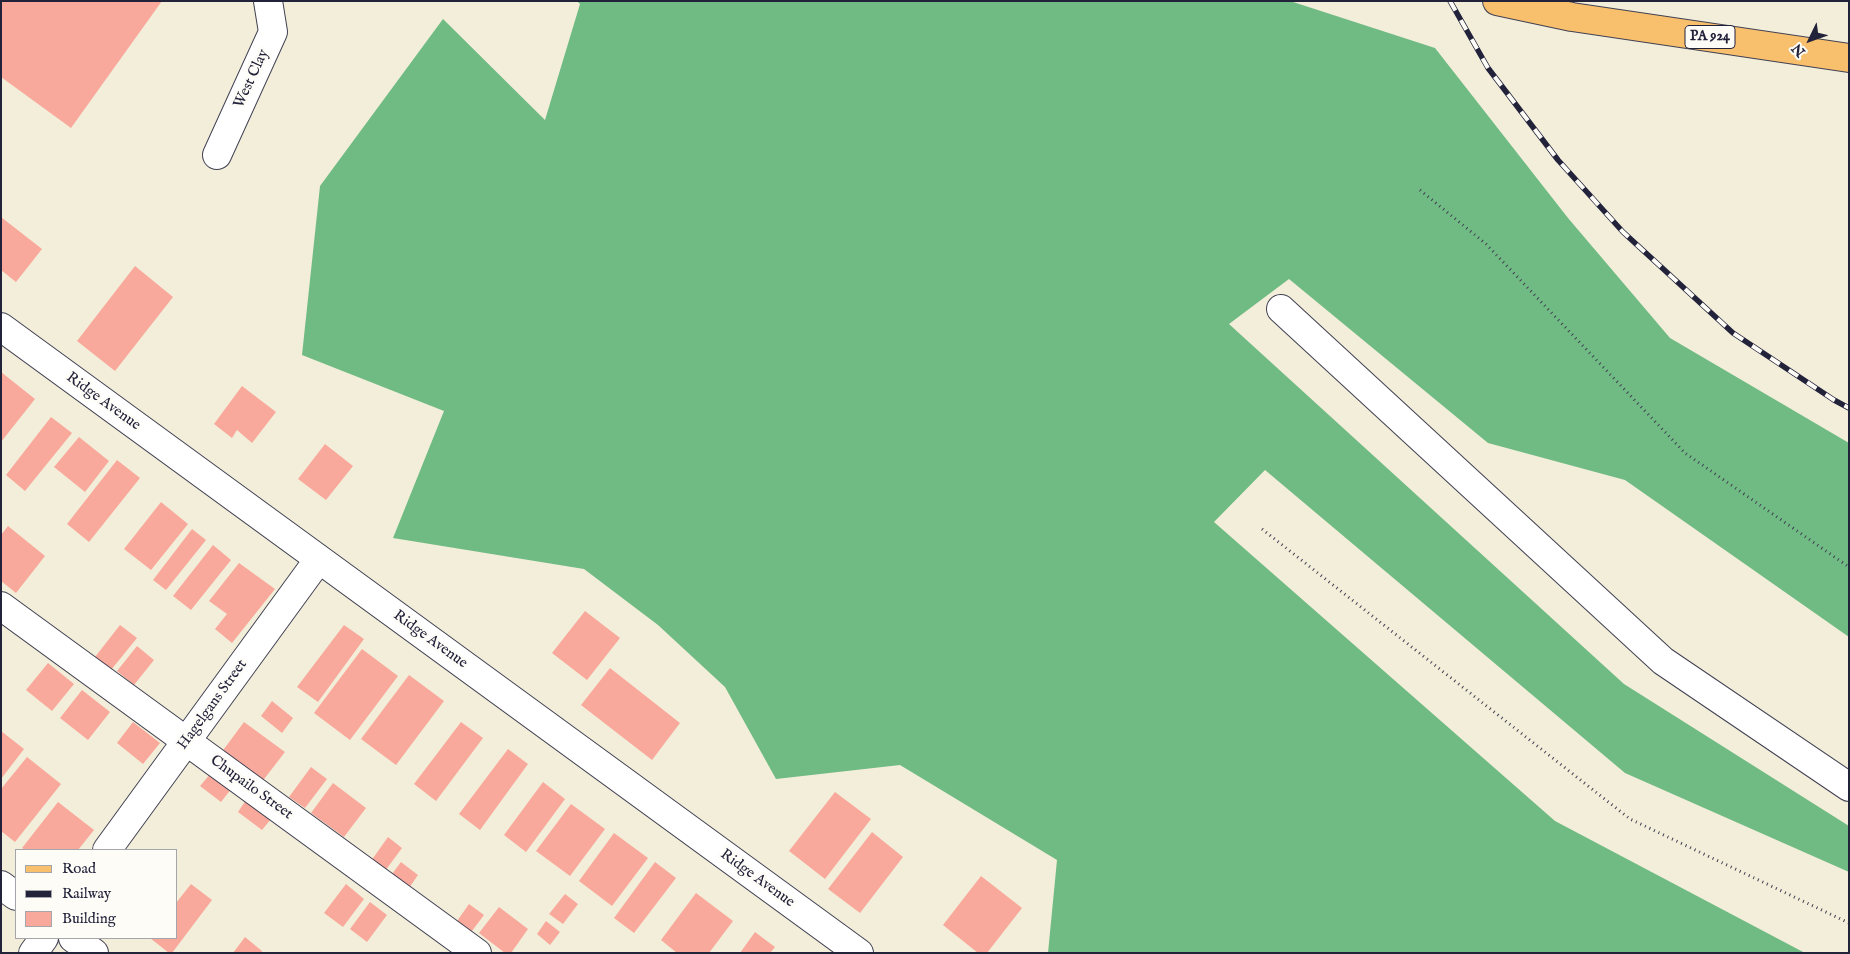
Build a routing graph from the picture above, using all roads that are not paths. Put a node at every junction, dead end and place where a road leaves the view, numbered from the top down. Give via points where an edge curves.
1 (268, 1) edge
2 (1497, 1) edge
3 (1849, 58) edge
4 (217, 155) dead end
5 (1281, 309) dead end
6 (1, 328) edge
7 (319, 559) junction
8 (1, 606) edge
9 (186, 741) junction
10 (1849, 787) edge
11 (108, 849) edge
12 (1, 886) edge
13 (15, 895) edge
14 (43, 939) edge
15 (74, 939) edge
16 (33, 953) edge
17 (94, 953) edge
18 (477, 953) edge
19 (859, 953) edge

1 - 4 street, West Clay via 273,32
2 - 3 main road, PA 924 via 1572,17
5 - 10 street via 1663,661
6 - 7 street, Ridge Avenue
7 - 9 street, Hagelgans Street
7 - 19 street, Ridge Avenue
8 - 9 street, Chupailo Street
9 - 11 street, Hagelgans Street
9 - 18 street, Chupailo Street
12 - 13 street
14 - 16 street
15 - 17 street

